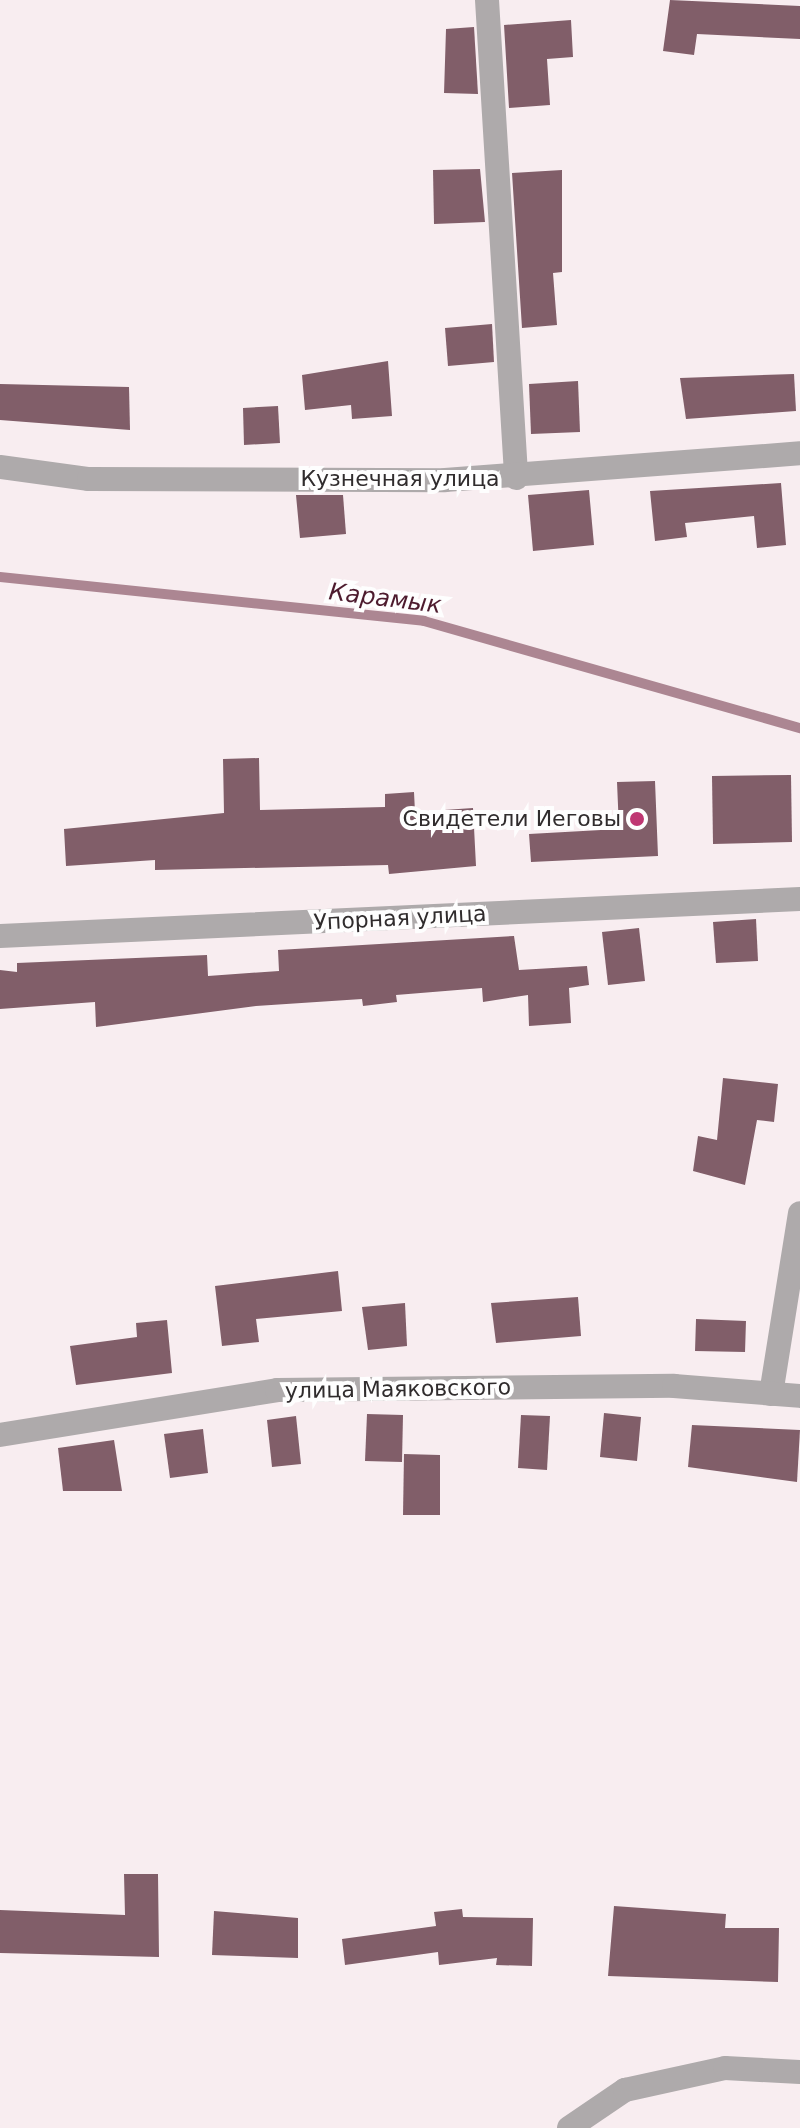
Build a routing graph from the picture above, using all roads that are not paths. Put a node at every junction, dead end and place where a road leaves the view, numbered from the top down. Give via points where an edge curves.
1 (487, 0) edge
2 (800, 453) edge
3 (0, 467) edge
4 (516, 478) junction
5 (800, 899) edge
6 (0, 936) edge
7 (800, 1213) edge
8 (771, 1394) junction
9 (800, 1396) edge
10 (0, 1435) edge
11 (800, 2072) edge
12 (569, 2128) edge

1 - 4 street
2 - 4 street, Кузнечная улица
3 - 4 street, Кузнечная улица via 89,479
5 - 6 street, Упорная улица
7 - 8 street
8 - 9 street, улица Маяковского
8 - 10 street, улица Маяковского via 674,1386 277,1390
11 - 12 street via 725,2068 625,2090

